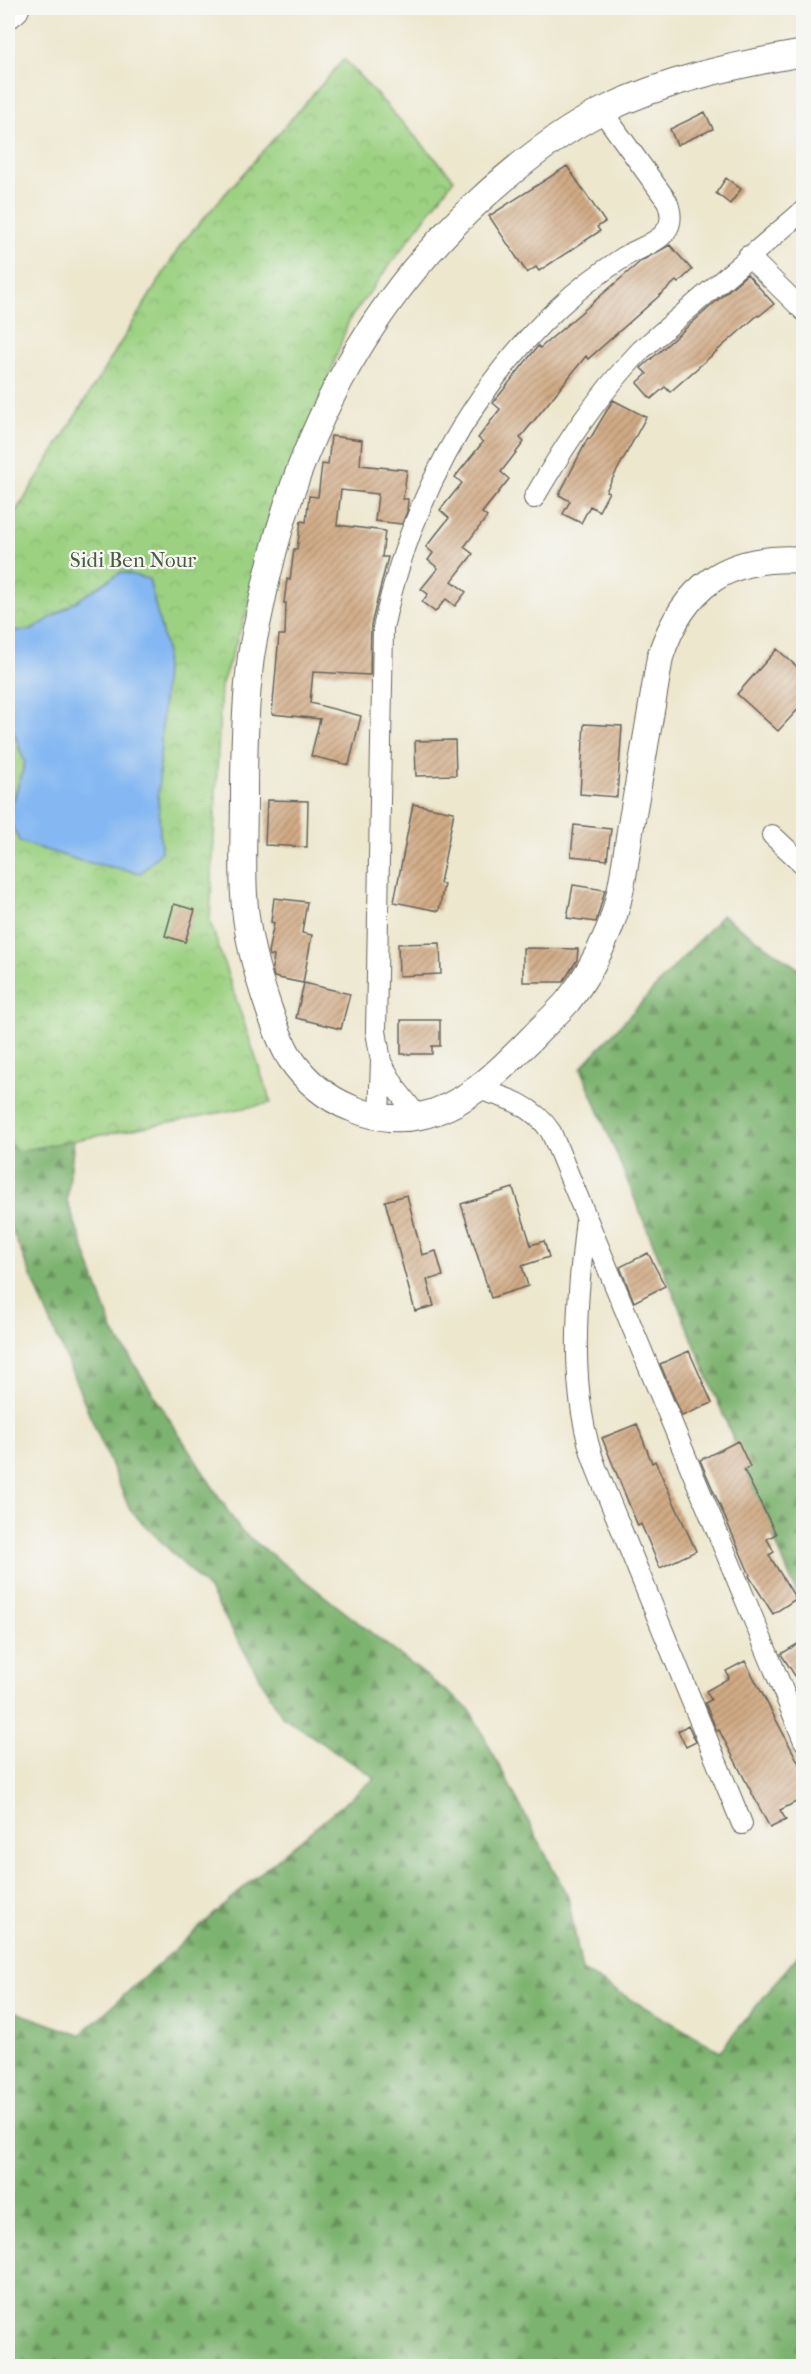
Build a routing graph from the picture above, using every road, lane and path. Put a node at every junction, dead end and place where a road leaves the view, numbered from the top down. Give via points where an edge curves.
1 (13, 8) edge
2 (8, 12) edge
3 (803, 54) edge
4 (602, 111) junction
5 (804, 210) edge
6 (748, 256) junction
7 (804, 311) edge
8 (534, 498) dead end
9 (804, 560) edge
10 (772, 835) dead end
11 (804, 865) edge
12 (381, 1061) junction
13 (478, 1089) junction
14 (379, 1116) junction
15 (418, 1117) junction
16 (587, 1217) junction
17 (804, 1741) edge
18 (742, 1824) dead end

1 - 2 main road
3 - 4 street via 745,63 681,80
4 - 12 street via 667,201 669,225 661,236 606,268 560,306 492,384 429,485 390,591 382,640 376,1031
4 - 14 street via 508,173 457,220 411,272 370,328 305,451 282,516 266,584 250,663 244,742 244,899 256,968 278,1034 303,1075 342,1105
5 - 6 street
6 - 7 street
6 - 8 street via 621,371 584,417
9 - 13 street via 750,562 702,587 683,607 660,657 617,908 608,933 567,1002
10 - 11 street
12 - 14 street
12 - 15 street
13 - 15 street
13 - 16 street via 521,1103 545,1124
14 - 15 street
16 - 17 street
16 - 18 street via 579,1293 578,1385 584,1428 597,1470

